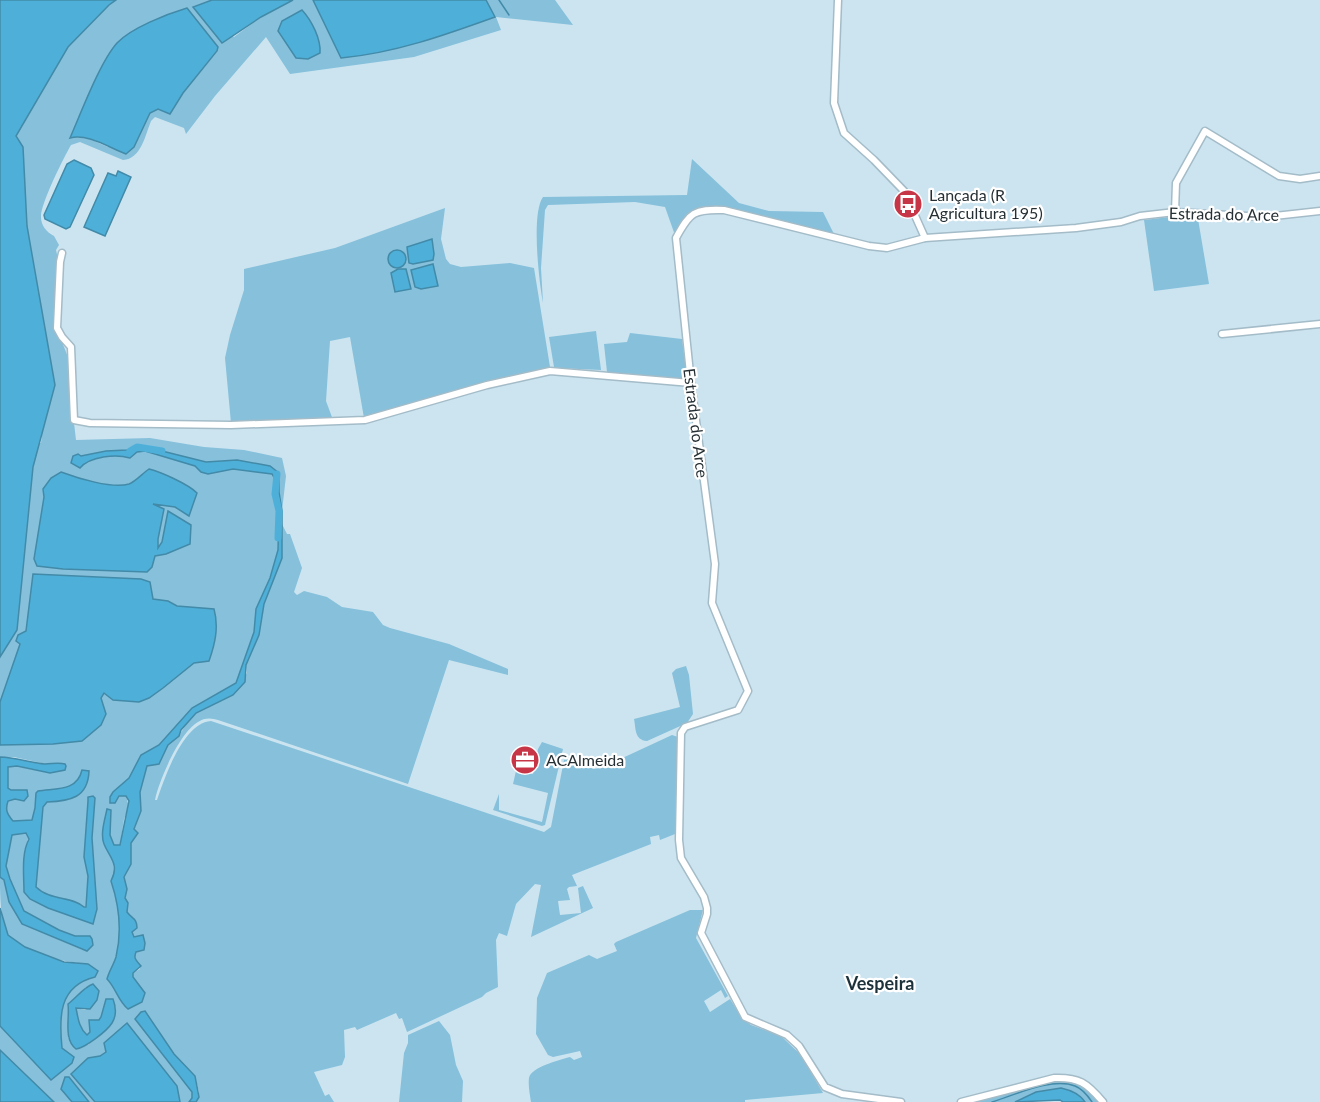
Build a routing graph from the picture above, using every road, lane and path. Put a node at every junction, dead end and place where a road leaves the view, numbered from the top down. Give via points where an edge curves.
1 (838, 0) edge
2 (1320, 176) edge
3 (1320, 211) edge
4 (1175, 212) junction
5 (924, 238) junction
6 (62, 253) dead end
7 (1320, 324) edge
8 (1222, 334) dead end
9 (691, 383) junction
10 (901, 1102) edge
11 (961, 1102) edge
12 (1103, 1102) edge

1 - 5 street via 834,103 838,119 844,133 904,191
2 - 4 street via 1279,176 1205,131 1176,183
3 - 4 street, Estrada do Arce via 1265,218
4 - 5 street, Estrada do Arce via 1077,228
5 - 9 street, Estrada do Arce via 887,248 869,246 724,210 702,209 686,220 675,238
6 - 9 street via 57,328 71,347 74,420 231,424 365,420 487,385 553,371
7 - 8 street
9 - 10 street, Estrada do Arce via 715,564 712,603 748,691 738,710 685,727 681,734 679,840 681,858 707,908 700,933 745,1017 788,1035 800,1046 825,1087 842,1094
11 - 12 street via 1069,1077 1092,1088

